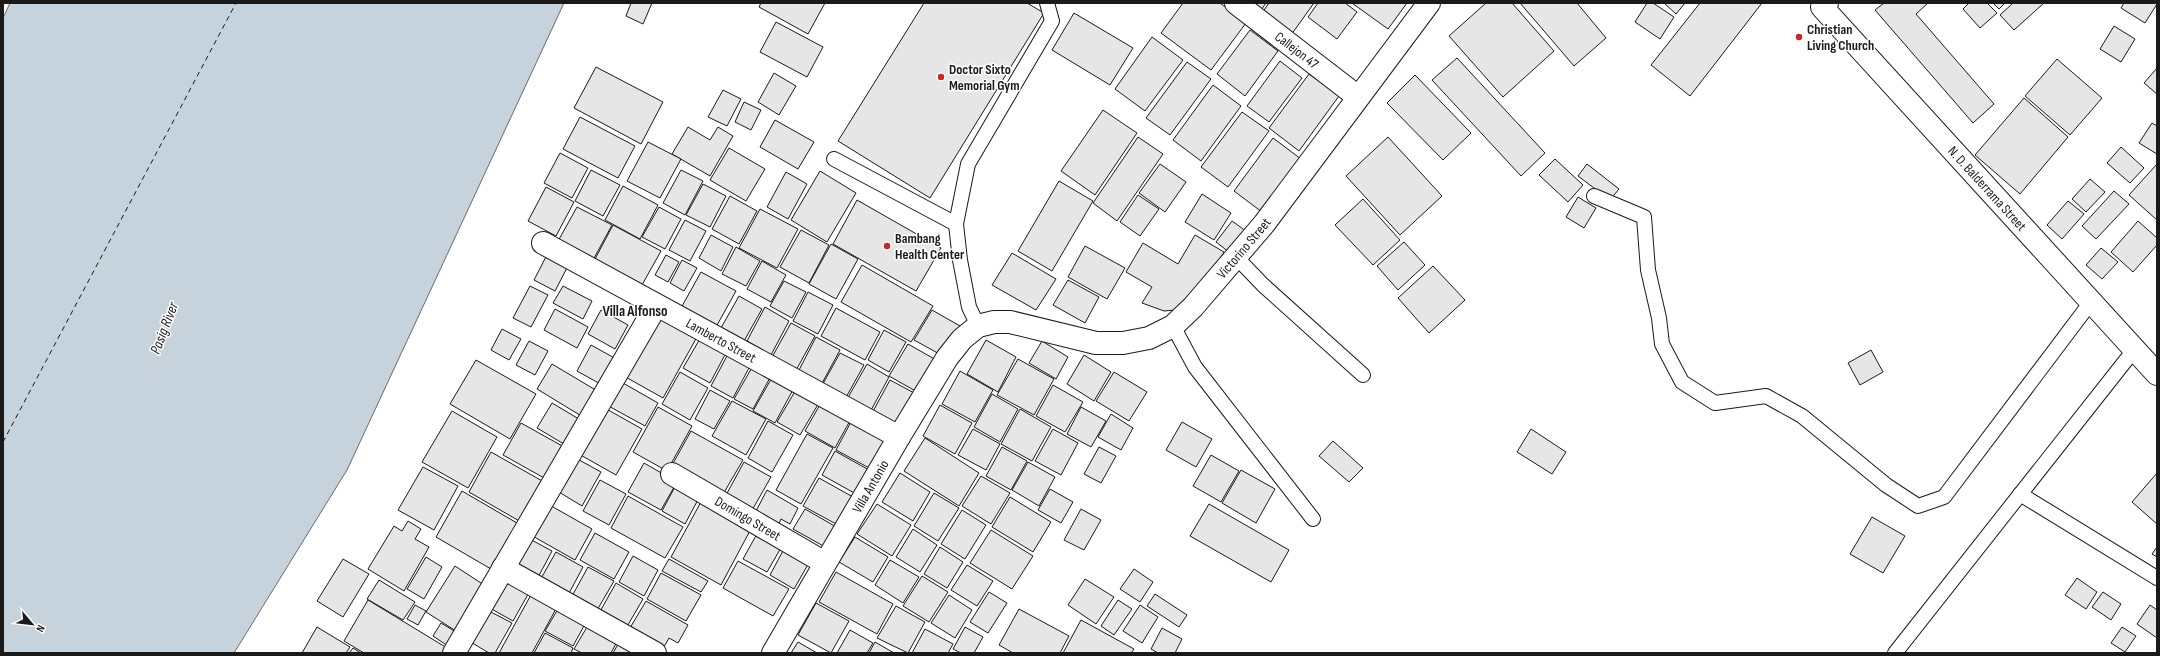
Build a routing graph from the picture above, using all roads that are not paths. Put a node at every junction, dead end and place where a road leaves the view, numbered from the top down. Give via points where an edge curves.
1 (1047, 3) edge
2 (1236, 3) edge
3 (1429, 3) edge
4 (1823, 4) edge
5 (1358, 97) junction
6 (834, 159) dead end
7 (1594, 196) dead end
8 (956, 224) junction
9 (543, 243) dead end
10 (1236, 257) junction
11 (2091, 302) junction
12 (656, 306) junction
13 (978, 326) junction
14 (1173, 326) junction
15 (2134, 350) junction
16 (2157, 374) edge
17 (1363, 375) dead end
18 (899, 437) junction
19 (672, 474) dead end
20 (2020, 494) junction
21 (1313, 519) dead end
22 (825, 563) junction
23 (503, 568) junction
24 (2157, 578) edge
25 (454, 653) edge
26 (655, 653) edge
27 (773, 653) edge
28 (1895, 653) edge

1 - 8 lane via 1052,21 968,164
2 - 5 street, Callejon 47
3 - 5 street, Victorino Street
4 - 11 street, N. D. Balderrama Street
5 - 10 street, Victorino Street via 1284,198
6 - 8 lane
7 - 11 lane via 1644,217 1648,270 1662,344 1682,382 1715,403 1766,396 1802,416 1886,485 1918,506 1944,497
8 - 13 lane via 969,307
9 - 12 street, Lamberto Street
10 - 14 street, Victorino Street
10 - 17 lane via 1263,285
11 - 15 street, N. D. Balderrama Street
12 - 18 street, Lamberto Street
12 - 23 street
13 - 14 street, Victorino Street via 1010,322 1096,343 1123,343 1149,338
13 - 18 street, Villa Antonio via 962,339 947,358
14 - 21 lane via 1195,367
15 - 16 street, N. D. Balderrama Street
15 - 20 lane
18 - 22 street, Villa Antonio
19 - 22 street, Domingo Street
20 - 24 lane
20 - 28 lane
22 - 27 street, Villa Antonio
23 - 25 street
23 - 26 street

